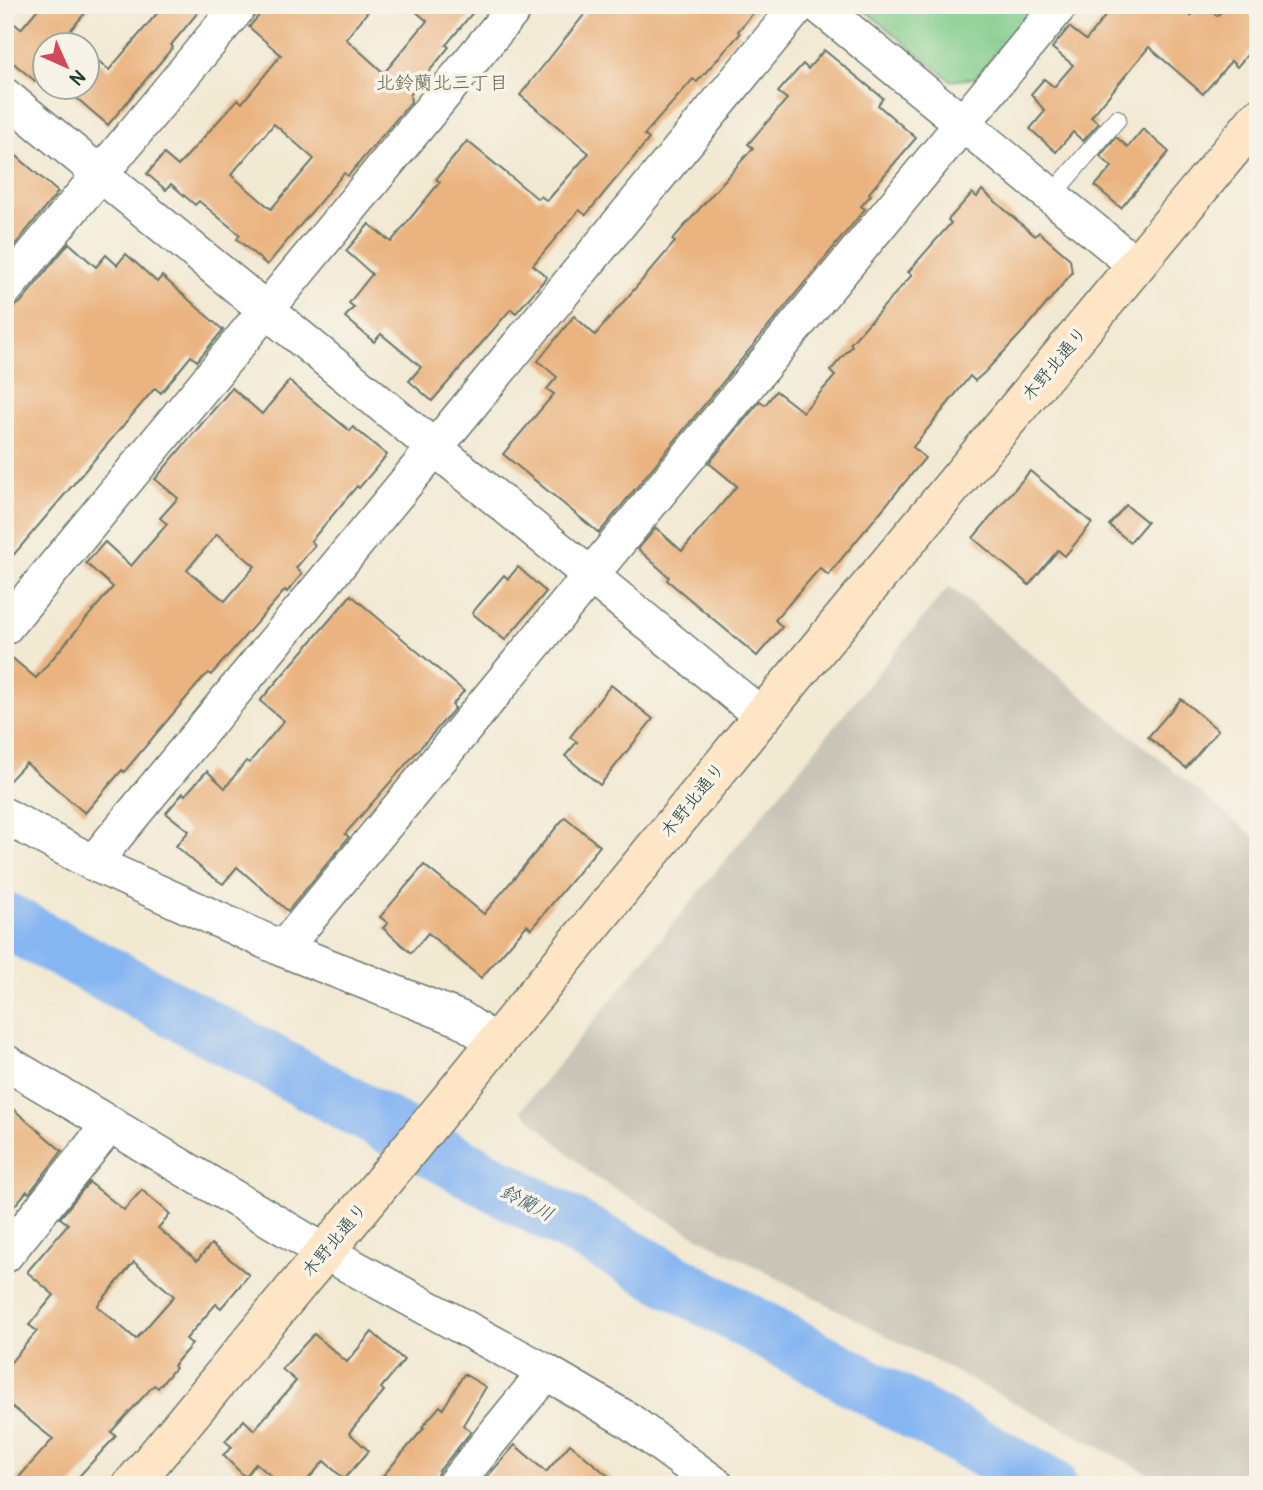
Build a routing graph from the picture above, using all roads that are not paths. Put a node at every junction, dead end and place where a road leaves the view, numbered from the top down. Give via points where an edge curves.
1 (240, 5) edge
2 (517, 5) edge
3 (799, 5) edge
4 (818, 5) edge
5 (1060, 5) edge
6 (5, 96) edge
7 (1258, 118) edge
8 (1117, 119) dead end
9 (962, 123) junction
10 (100, 174) junction
11 (1051, 196) junction
12 (1137, 266) junction
13 (5, 289) edge
14 (266, 310) junction
15 (435, 448) junction
16 (590, 576) junction
17 (5, 627) edge
18 (762, 716) junction
19 (5, 816) edge
20 (93, 863) junction
21 (283, 949) junction
22 (495, 1042) junction
23 (5, 1062) edge
24 (110, 1124) junction
25 (325, 1252) junction
26 (5, 1255) edge
27 (546, 1372) junction
28 (132, 1485) edge
29 (454, 1485) edge
30 (716, 1485) edge

1 - 10 street
2 - 14 street
3 - 15 street
4 - 9 street
5 - 9 street
6 - 10 street
7 - 12 street, 木野北通り
8 - 11 lane
9 - 11 street
9 - 16 street
10 - 13 street
10 - 14 street
11 - 12 street
12 - 18 street, 木野北通り
14 - 15 street
14 - 17 street
15 - 16 street
15 - 20 street
16 - 18 street
16 - 21 street
18 - 22 street, 木野北通り
19 - 20 street
20 - 21 street
21 - 22 street via 461,1019
22 - 25 street, 木野北通り
23 - 24 street
24 - 25 street
24 - 26 street
25 - 27 street
25 - 28 street, 木野北通り
27 - 29 street
27 - 30 street via 628,1420

